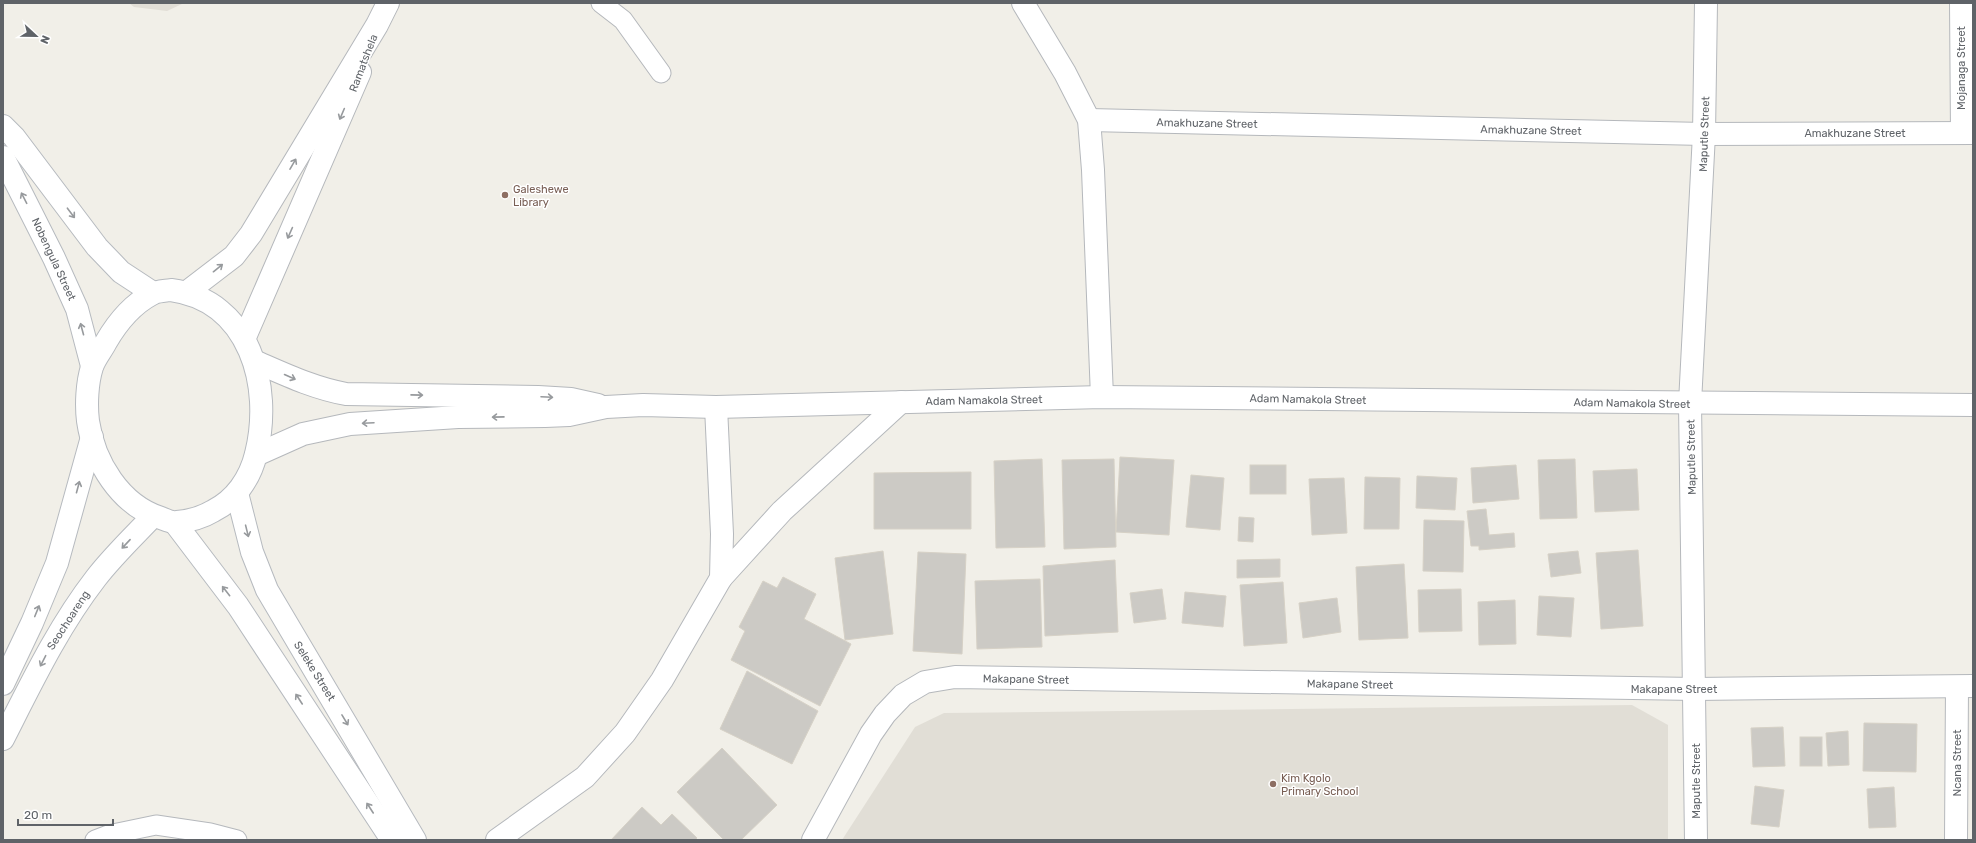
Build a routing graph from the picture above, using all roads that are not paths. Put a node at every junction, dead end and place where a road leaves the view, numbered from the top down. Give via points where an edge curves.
1 (388, 3) edge
2 (601, 3) edge
3 (1022, 3) edge
4 (1706, 3) edge
5 (1961, 3) edge
6 (377, 26) junction
7 (661, 73) dead end
8 (1089, 120) junction
9 (1967, 133) edge
10 (1704, 134) junction
11 (7, 136) edge
12 (3, 157) edge
13 (187, 292) junction
14 (153, 293) junction
15 (244, 337) junction
16 (254, 361) junction
17 (92, 366) junction
18 (1102, 397) junction
19 (901, 402) junction
20 (1690, 403) junction
21 (1973, 405) edge
22 (606, 407) junction
23 (716, 408) junction
24 (92, 437) junction
25 (256, 455) junction
26 (237, 493) junction
27 (153, 516) junction
28 (175, 522) junction
29 (721, 578) junction
30 (3, 684) edge
31 (1965, 687) edge
32 (1695, 689) junction
33 (3, 739) edge
34 (105, 838) edge
35 (237, 840) edge
36 (392, 840) edge
37 (415, 840) edge
38 (497, 840) edge
39 (813, 840) edge
40 (1696, 840) edge
41 (1956, 840) edge

1 - 6 street
2 - 7 lane via 623,20
3 - 8 street via 1065,72
4 - 10 street, Maputle Street
5 - 9 street, Mojanaga Street
13 -> 6 street, Ramatshela via 234,256 251,234
6 -> 15 street, Ramatshela via 357,81
8 - 10 street, Amakhuzane Street
8 - 18 street
9 - 10 street, Amakhuzane Street
10 - 20 street, Maputle Street
11 -> 14 street via 97,247 121,272
17 -> 12 street, Nobengula Street via 77,309
13 - 14 street via 170,290
13 - 15 street via 209,302 228,318
14 - 17 street via 133,308 112,331
15 - 16 street
16 -> 22 street via 301,382 346,394 538,397 571,399
16 - 25 street via 260,396 260,427
17 - 24 street via 88,419
18 - 19 street, Adam Namakola Street
18 - 20 street, Adam Namakola Street
19 - 23 street, Adam Namakola Street
19 - 29 street via 782,511
20 - 21 street, Adam Namakola Street
20 - 32 street, Maputle Street
22 - 23 street, Adam Namakola Street
22 -> 25 street via 569,415 458,417 350,424 303,434
23 - 29 street via 722,534
24 - 27 street via 105,471 120,490
30 -> 24 street via 57,563
25 - 26 street
26 - 28 street via 225,505 205,515
26 -> 37 street, Seleke Street via 252,552 267,590
27 - 28 street
27 -> 33 street, Seochoareng via 96,578 70,614
36 -> 28 street via 238,606
29 - 38 street via 662,680 625,734 585,777
31 - 32 street, Makapane Street
31 - 41 street, Ncana Street
32 - 39 street, Makapane Street via 955,678 924,682 903,695 885,714 871,734
32 - 40 street, Maputle Street
34 - 35 lane via 156,825

